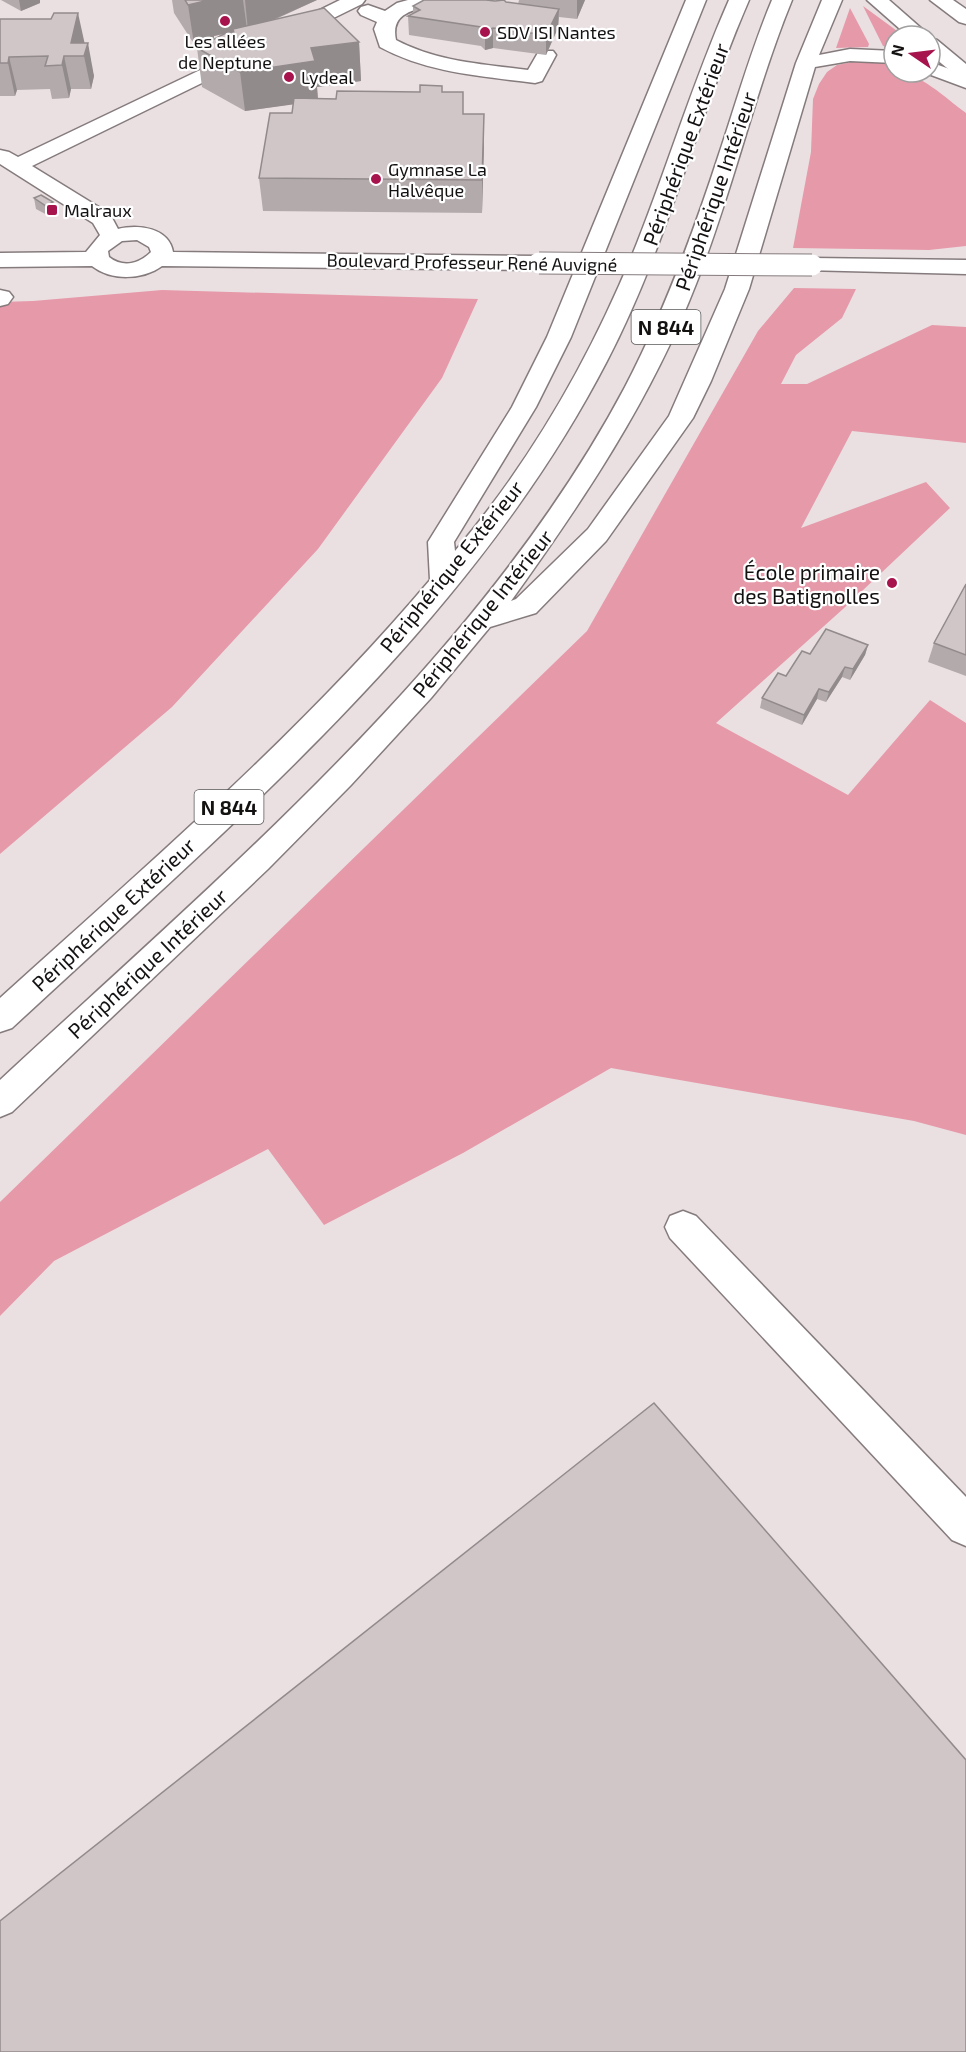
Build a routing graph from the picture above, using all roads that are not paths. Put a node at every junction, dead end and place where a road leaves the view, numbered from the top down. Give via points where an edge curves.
1 (430, 0) edge
2 (696, 0) edge
3 (739, 0) edge
4 (782, 0) edge
5 (832, 0) edge
6 (877, 0) edge
7 (940, 0) edge
8 (353, 2) edge
9 (966, 18) edge
10 (387, 19) junction
11 (906, 24) edge
12 (942, 54) edge
13 (546, 55) edge
14 (882, 56) edge
15 (806, 63) junction
16 (942, 73) edge
17 (966, 74) edge
18 (966, 82) edge
19 (8, 160) edge
20 (111, 238) junction
21 (99, 259) junction
22 (157, 259) junction
23 (0, 260) edge
24 (966, 267) edge
25 (444, 581) junction
26 (481, 620) junction
27 (0, 1018) edge
28 (0, 1102) edge
29 (683, 1227) dead end
30 (966, 1526) edge

1 - 10 main road via 404,7
2 - 25 main road via 559,337 524,407 441,542
3 - 25 main road, Périphérique Extérieur / N 844 via 630,290 593,365 531,466
4 - 26 main road, Périphérique Intérieur / N 844 via 700,244 665,330 626,407 553,526
5 - 15 main road
6 - 11 main road
7 - 9 main road
8 - 10 main road
8 - 19 main road
10 - 13 main road via 387,43 405,54 435,63 535,77
12 - 17 main road
14 - 15 main road via 850,55
15 - 26 main road via 737,289 681,418 597,535 526,606
16 - 18 main road
19 - 20 main road via 102,219
20 - 21 main road via 99,247
20 - 22 main road via 137,233 154,238 162,248
21 - 22 main road via 122,270 142,268
21 - 23 main road
22 - 24 main road, Boulevard Professeur René Auvigné, bridge
25 - 27 main road, Périphérique Extérieur / N 844 via 356,681 260,777
26 - 28 main road, Périphérique Intérieur / N 844 via 354,762
29 - 30 main road

